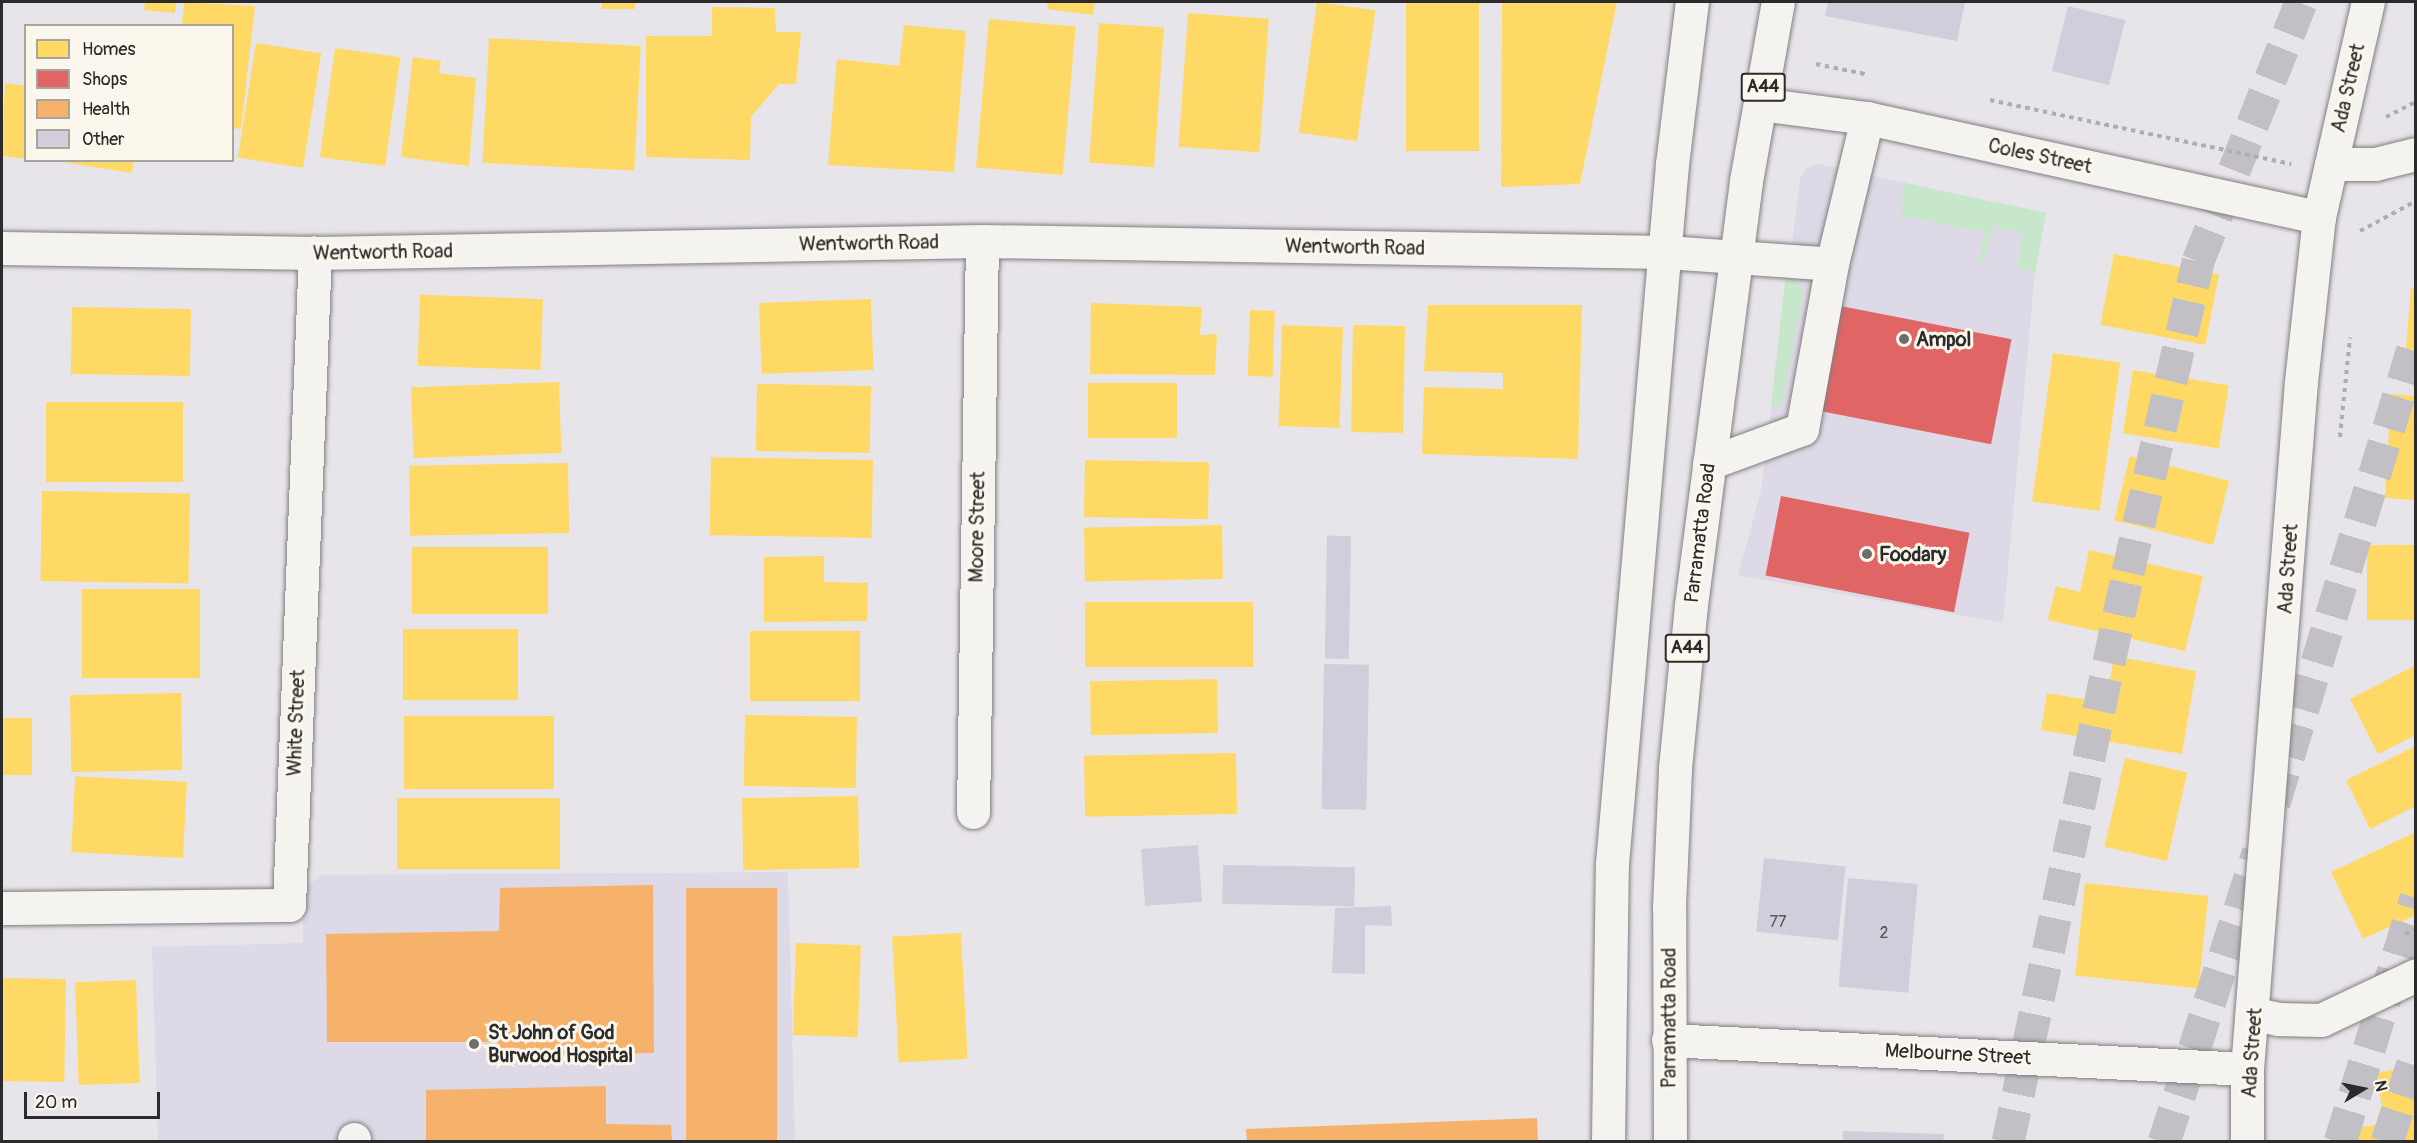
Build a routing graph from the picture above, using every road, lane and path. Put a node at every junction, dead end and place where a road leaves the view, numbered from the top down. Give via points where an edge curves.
1 (1692, 2) edge
2 (1778, 2) edge
3 (2368, 2) edge
4 (1816, 64) dead end
5 (1874, 76) dead end
6 (1979, 98) dead end
7 (2415, 102) edge
8 (1760, 104) junction
9 (1867, 118) junction
10 (2385, 118) dead end
11 (2415, 154) edge
12 (2294, 164) dead end
13 (2331, 164) junction
14 (2415, 201) edge
15 (2319, 217) junction
16 (982, 241) junction
17 (2359, 242) dead end
18 (2, 248) edge
19 (1666, 252) junction
20 (315, 253) junction
21 (1737, 258) junction
22 (1832, 264) junction
23 (2351, 325) dead end
24 (2340, 444) dead end
25 (1709, 463) junction
26 (973, 812) dead end
27 (2, 908) edge
28 (2415, 929) edge
29 (2394, 939) dead end
30 (2415, 975) edge
31 (2254, 1014) junction
32 (1668, 1040) junction
33 (2247, 1069) junction
34 (1608, 1142) edge
35 (1670, 1142) edge
36 (2247, 1142) edge

1 - 19 main road via 1681,74
2 - 8 main road, Parramatta Road / A44
3 - 13 main road, Ada Street
4 - 5 path
6 - 12 path
7 - 10 path
8 - 9 main road, Coles Street
8 - 21 main road, Parramatta Road / A44
9 - 15 main road, Coles Street
9 - 22 main road
11 - 13 main road via 2375,164
13 - 15 main road, Ada Street
14 - 17 path via 2360,230
15 - 31 main road, Ada Street via 2301,382
16 - 19 main road, Wentworth Road
16 - 20 main road, Wentworth Road
16 - 26 main road, Moore Street
18 - 20 main road, Wentworth Road
19 - 21 main road, Wentworth Road
19 - 34 main road via 1612,864
20 - 27 main road, White Street via 289,905
21 - 22 main road, Wentworth Road
21 - 25 main road, Parramatta Road / A44
22 - 25 main road via 1803,429
23 - 24 path
25 - 32 main road, Parramatta Road / A44 via 1675,768
28 - 29 path
30 - 31 main road via 2321,1020
31 - 33 main road, Ada Street
32 - 33 main road, Melbourne Street
32 - 35 main road, Parramatta Road / A44
33 - 36 main road, Ada Street

